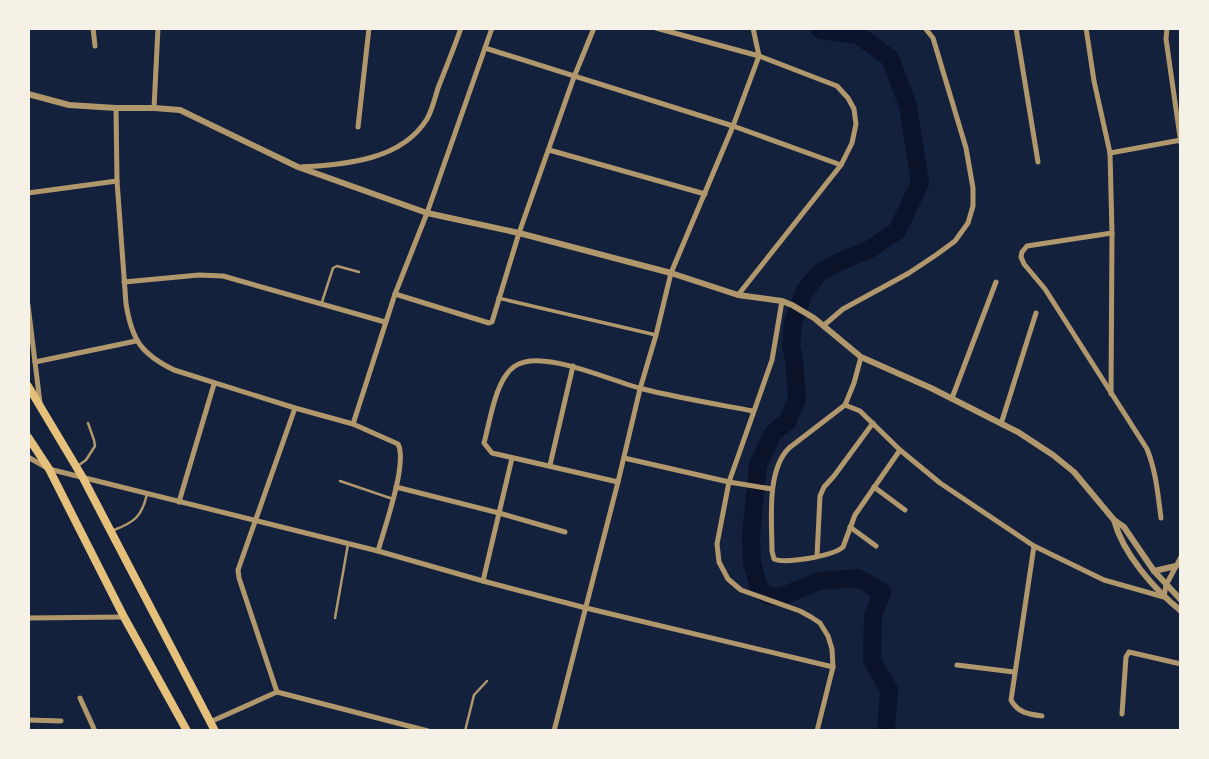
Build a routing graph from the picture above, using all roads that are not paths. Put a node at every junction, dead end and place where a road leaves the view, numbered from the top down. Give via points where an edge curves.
1 (93, 28) edge
2 (158, 28) edge
3 (369, 28) edge
4 (461, 28) edge
5 (492, 28) edge
6 (594, 28) edge
7 (656, 28) edge
8 (752, 28) edge
9 (925, 28) edge
10 (1016, 28) edge
11 (1086, 28) edge
12 (1167, 28) edge
13 (95, 46) dead end
14 (485, 48) junction
15 (759, 57) junction
16 (574, 77) junction
17 (28, 94) edge
18 (116, 108) junction
19 (154, 108) junction
20 (733, 126) junction
21 (358, 127) dead end
22 (1181, 142) edge
23 (549, 150) junction
24 (1110, 153) junction
25 (1038, 162) dead end
26 (841, 165) junction
27 (298, 167) junction
28 (117, 181) junction
29 (28, 193) edge
30 (705, 194) junction
31 (427, 213) junction
32 (519, 233) junction
33 (1112, 233) junction
34 (359, 272) dead end
35 (671, 273) junction
36 (124, 282) junction
37 (996, 282) dead end
38 (395, 294) junction
39 (738, 295) junction
40 (498, 298) junction
41 (782, 301) junction
42 (322, 303) junction
43 (28, 305) edge
44 (1036, 313) dead end
45 (386, 322) junction
46 (823, 326) junction
47 (656, 335) junction
48 (136, 341) junction
49 (861, 358) junction
50 (28, 359) edge
51 (35, 362) junction
52 (573, 366) junction
53 (215, 384) junction
54 (28, 386) edge
55 (640, 389) junction
56 (1111, 394) junction
57 (952, 398) junction
58 (845, 405) junction
59 (40, 406) junction
60 (295, 408) junction
61 (753, 411) junction
62 (88, 423) dead end
63 (873, 423) junction
64 (353, 424) junction
65 (1001, 424) junction
66 (28, 436) edge
67 (900, 450) junction
68 (28, 457) edge
69 (512, 458) junction
70 (624, 458) junction
71 (550, 466) junction
72 (76, 467) junction
73 (49, 469) junction
74 (83, 478) junction
75 (340, 481) dead end
76 (618, 482) junction
77 (729, 482) junction
78 (396, 487) junction
79 (874, 487) junction
80 (772, 489) junction
81 (147, 494) junction
82 (393, 499) junction
83 (179, 502) junction
84 (905, 510) dead end
85 (499, 513) junction
86 (1161, 518) dead end
87 (1114, 520) junction
88 (254, 521) junction
89 (850, 527) junction
90 (111, 531) junction
91 (565, 532) dead end
92 (348, 544) junction
93 (876, 545) dead end
94 (1034, 546) junction
95 (378, 551) junction
96 (817, 556) junction
97 (1181, 557) edge
98 (1176, 566) junction
99 (1154, 571) junction
100 (483, 581) junction
101 (1166, 585) junction
102 (1164, 597) junction
103 (1181, 600) edge
104 (586, 608) junction
105 (1181, 611) edge
106 (124, 617) junction
107 (28, 618) edge
108 (335, 618) dead end
109 (1181, 664) edge
110 (957, 665) dead end
111 (833, 667) junction
112 (1014, 672) junction
113 (487, 681) dead end
114 (277, 692) junction
115 (80, 698) dead end
116 (1122, 714) dead end
117 (1042, 716) dead end
118 (28, 720) edge
119 (61, 721) dead end
120 (210, 722) junction
121 (403, 728) edge
122 (95, 731) edge
123 (187, 731) edge
124 (215, 731) edge
125 (428, 731) edge
126 (465, 731) edge
127 (554, 731) edge
128 (817, 731) edge

1 - 13 street
2 - 19 street
3 - 21 street
4 - 27 street via 427,118 412,136 396,148 354,162
5 - 14 street
6 - 16 street
7 - 15 street
8 - 15 street
9 - 46 street via 933,38 966,148 973,188 968,223 936,256 843,309
10 - 25 street
11 - 24 street
12 - 22 street
14 - 16 street
14 - 31 street
15 - 20 street
15 - 26 street via 837,86 848,97 856,124
16 - 20 street
16 - 23 street
17 - 18 street via 69,105
18 - 19 street
18 - 28 street
19 - 27 street via 180,110
20 - 26 street
20 - 30 street
22 - 24 street
23 - 30 street
23 - 32 street
24 - 33 street
26 - 39 street
27 - 31 street
28 - 29 street
28 - 36 street
30 - 35 street
31 - 32 street
31 - 38 street
32 - 35 street
32 - 40 street
33 - 56 street
33 - 56 street via 1027,246 1021,257
34 - 42 lane via 333,268
35 - 39 street
35 - 47 street
36 - 42 street via 223,276
36 - 48 street
37 - 57 street
38 - 40 street via 489,323
38 - 45 street
39 - 41 street
40 - 47 street
41 - 46 street
41 - 61 street via 770,367
42 - 45 street
43 - 51 street
44 - 65 street
45 - 64 street
46 - 49 street
47 - 55 street
48 - 51 street
48 - 53 street via 156,361
49 - 57 street
49 - 58 street
50 - 51 street
51 - 59 street
52 - 55 street
52 - 69 street via 527,361 507,372 484,443 492,453
52 - 71 street
53 - 60 street
53 - 83 street
54 - 59 main road
55 - 61 street
55 - 70 street
56 - 86 street via 1152,461
57 - 65 street
58 - 63 street
58 - 80 street via 783,454
59 - 72 main road
60 - 64 street
60 - 88 street
61 - 77 street
62 - 72 lane via 95,446
63 - 67 street
63 - 96 street via 820,496
64 - 78 street via 398,444 402,453
65 - 87 street via 1074,472
66 - 73 main road
67 - 79 street
67 - 94 street via 940,483
68 - 73 street
69 - 71 street
69 - 85 street
70 - 76 street
70 - 77 street
71 - 76 street
72 - 74 main road
73 - 74 street
73 - 106 main road
74 - 81 street
74 - 90 main road
75 - 82 lane
76 - 104 street
77 - 80 street
77 - 111 street via 717,544 727,579 741,590 820,623 830,642
78 - 82 street
78 - 85 street
79 - 84 street
79 - 89 street
80 - 96 street via 774,559
81 - 83 street
81 - 90 lane via 136,520
82 - 95 street
83 - 88 street
85 - 91 street
85 - 100 street
87 - 99 street via 1124,527
87 - 102 street via 1126,547
88 - 92 street
88 - 114 street via 238,574
89 - 93 street
89 - 96 street via 840,551
90 - 120 main road
92 - 95 street
92 - 108 lane
94 - 102 street via 1104,580
94 - 112 street
95 - 100 street
97 - 98 street
98 - 99 street
98 - 101 street
99 - 101 street
100 - 104 street
101 - 102 street
101 - 103 street
102 - 105 street
104 - 111 street
104 - 127 street
106 - 107 street
106 - 123 main road
109 - 116 street via 1129,652
110 - 112 street
111 - 128 street
112 - 117 street via 1011,700 1015,708
113 - 126 lane via 474,695
114 - 120 street
114 - 121 street
115 - 122 street
118 - 119 street
120 - 124 main road
121 - 125 street

